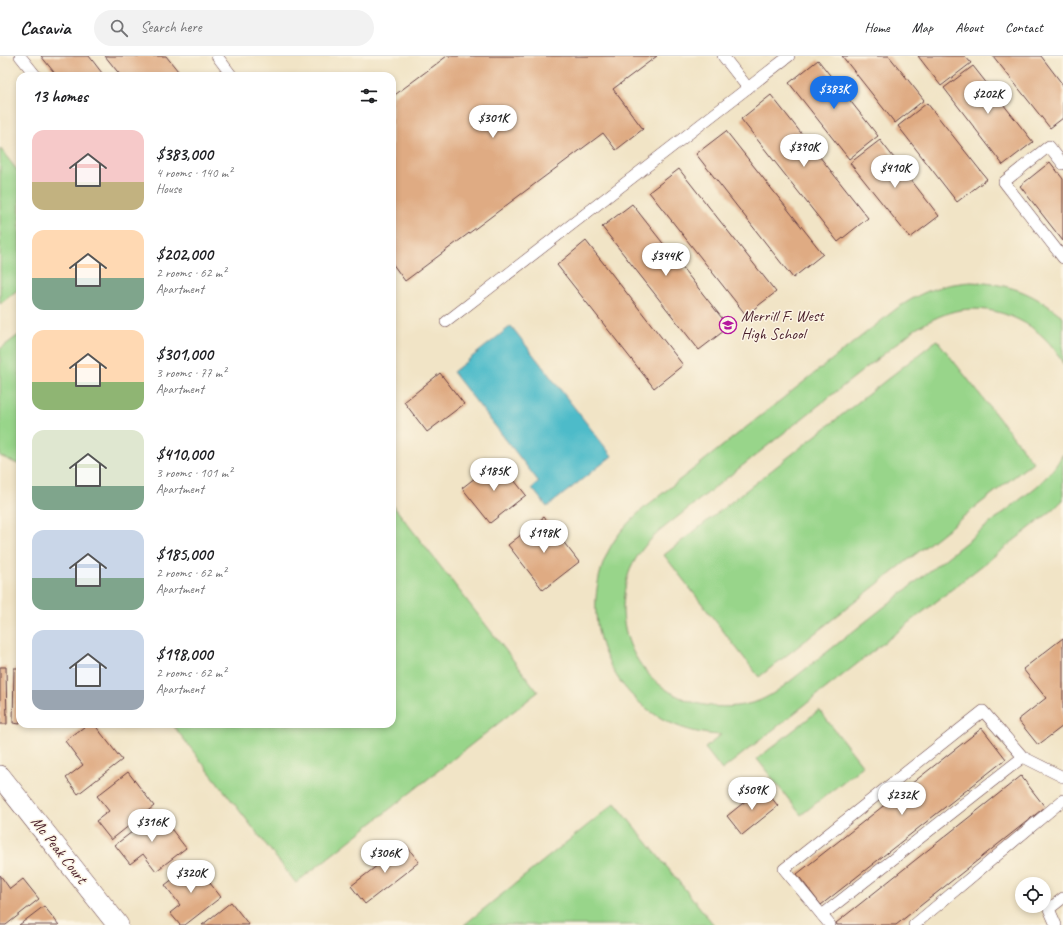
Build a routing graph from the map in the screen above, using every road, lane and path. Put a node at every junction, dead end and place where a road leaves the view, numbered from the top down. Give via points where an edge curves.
1 (20, 56) edge
2 (217, 56) edge
3 (723, 56) edge
4 (789, 56) edge
5 (33, 72) edge
6 (229, 72) edge
7 (748, 88) junction
8 (1063, 164) edge
9 (1063, 258) edge
10 (446, 322) dead end
11 (1023, 757) junction
12 (0, 776) edge
13 (1063, 777) edge
14 (1063, 800) edge
15 (1063, 898) edge
16 (822, 915) junction
17 (118, 925) edge
18 (830, 925) edge
19 (914, 925) edge
20 (1056, 925) edge

1 - 5 lane
2 - 6 lane
3 - 7 lane
4 - 7 lane
7 - 10 lane
8 - 9 lane via 1049,146 1004,182
11 - 13 lane
11 - 16 lane
11 - 16 lane via 983,711 784,869
12 - 17 street, Mc Peak Court
14 - 19 lane
15 - 20 lane via 1049,909
16 - 18 lane

